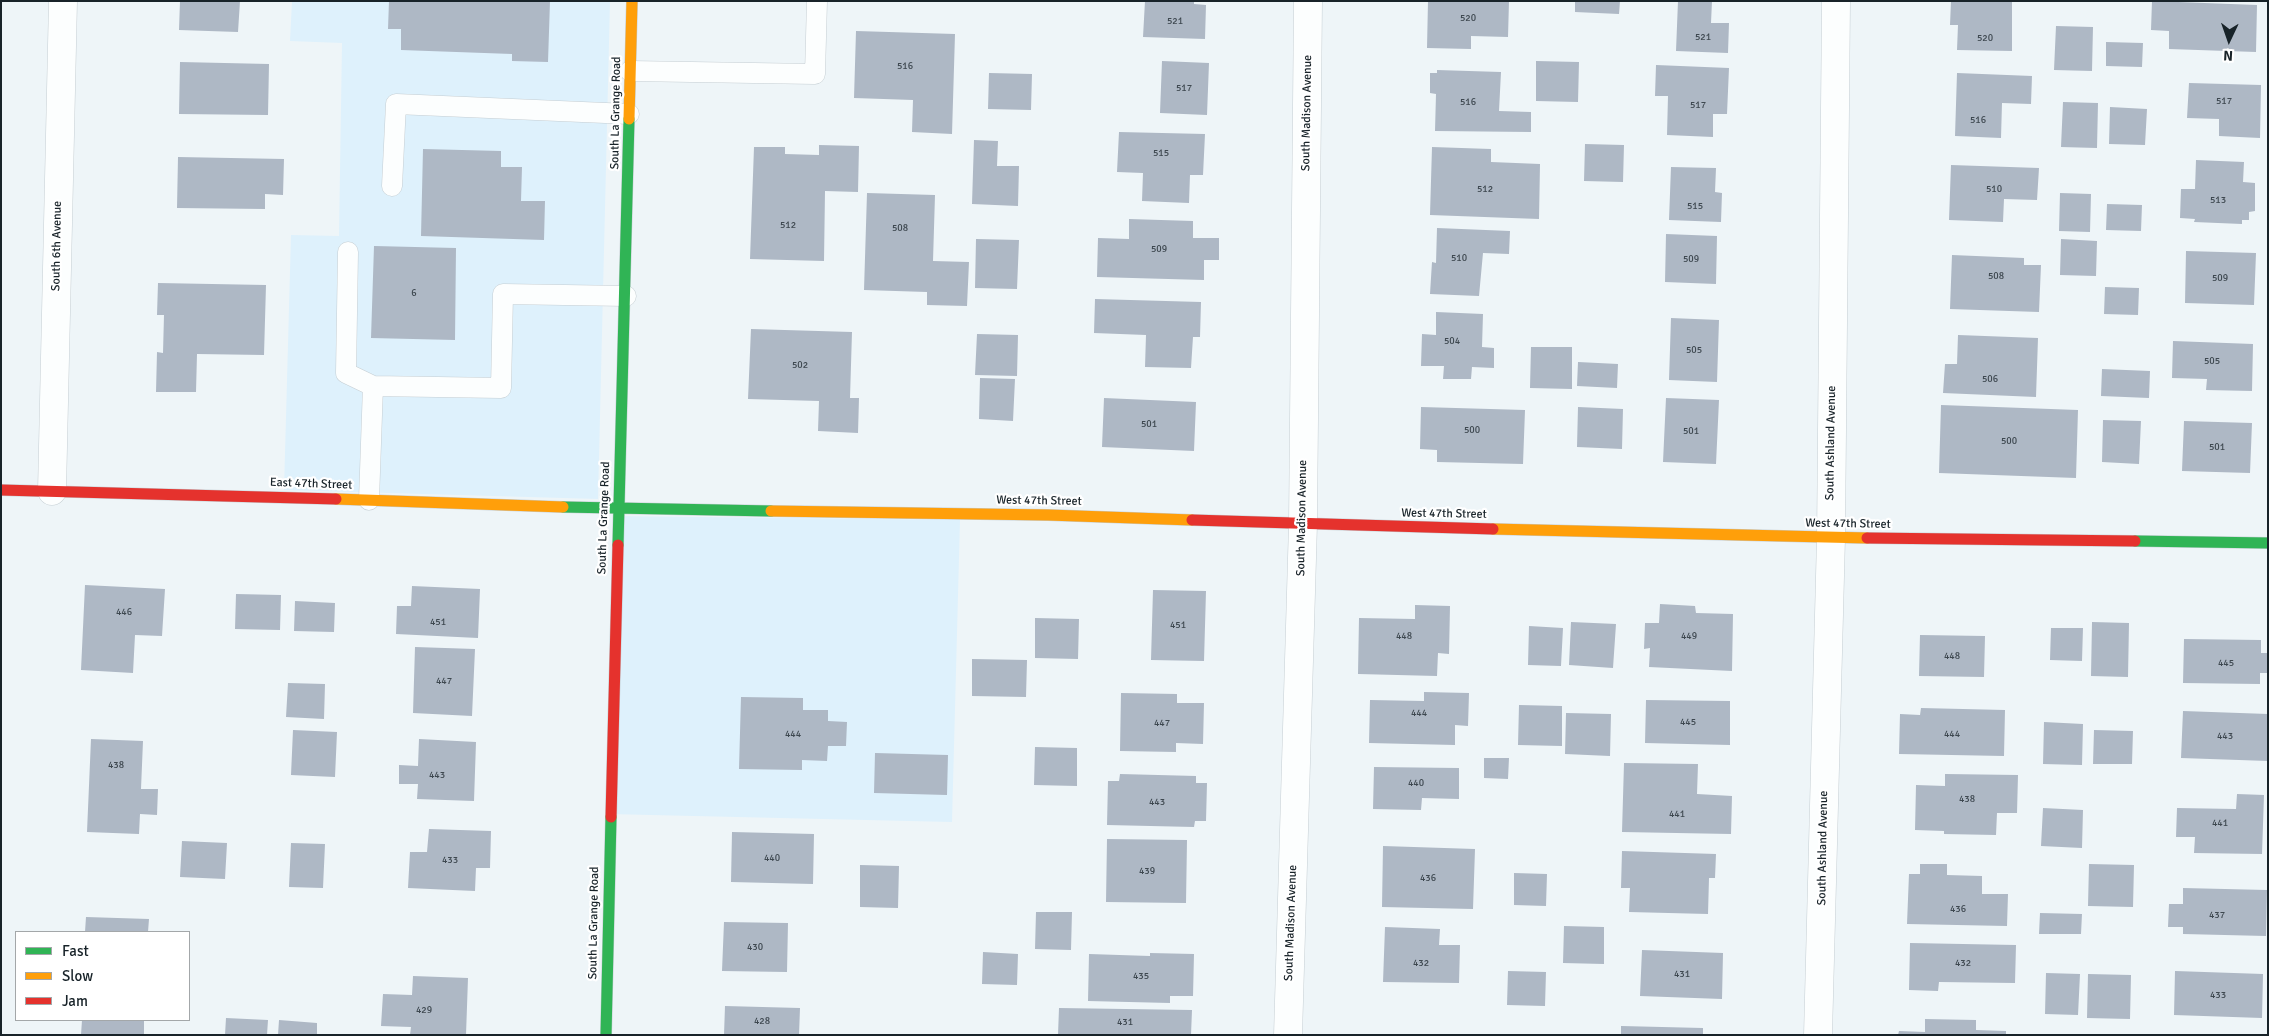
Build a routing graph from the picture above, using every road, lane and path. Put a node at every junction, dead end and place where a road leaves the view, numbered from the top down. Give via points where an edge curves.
1 (63, 1) edge
2 (632, 1) edge
3 (817, 1) edge
4 (1308, 1) edge
5 (1836, 1) edge
6 (630, 71) junction
7 (629, 114) junction
8 (392, 186) dead end
9 (348, 252) dead end
10 (626, 296) junction
11 (373, 386) junction
12 (1, 490) edge
13 (52, 491) junction
14 (370, 500) junction
15 (619, 509) junction
16 (1303, 524) junction
17 (1831, 538) junction
18 (2268, 543) edge
19 (606, 1035) edge
20 (1288, 1035) edge
21 (1818, 1035) edge

1 - 13 street, South 6th Avenue
2 - 6 main road, South La Grange Road
3 - 6 lane via 815,74
4 - 16 street, South Madison Avenue
5 - 17 street, South Ashland Avenue
6 - 7 main road, South La Grange Road
7 - 8 lane via 396,104
7 - 10 main road, South La Grange Road
9 - 11 lane via 346,373
10 - 11 lane via 503,294 501,388
10 - 15 main road, South La Grange Road
11 - 14 lane
12 - 13 main road, East 47th Street
13 - 14 main road, East 47th Street
14 - 15 main road, East 47th Street
15 - 16 main road, West 47th Street via 1048,515
15 - 19 main road, South La Grange Road
16 - 17 main road, West 47th Street
16 - 20 street, South Madison Avenue
17 - 18 main road, West 47th Street
17 - 21 street, South Ashland Avenue

